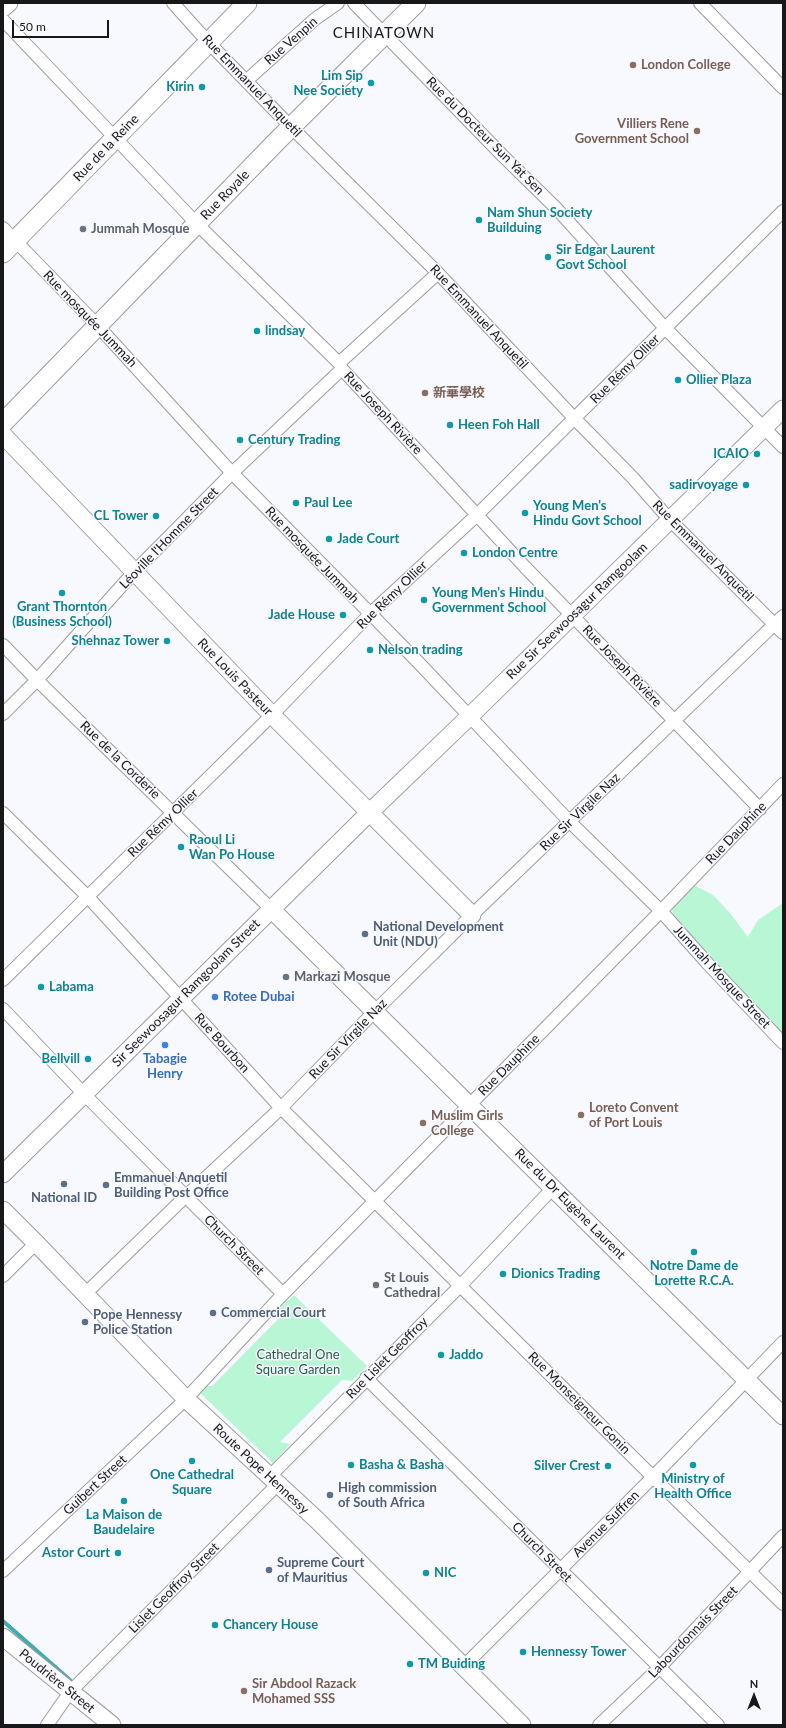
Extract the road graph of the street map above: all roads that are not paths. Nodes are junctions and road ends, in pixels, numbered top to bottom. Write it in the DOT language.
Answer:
graph roads {
  1 [pos="9,3"];
  2 [pos="173,3"];
  3 [pos="247,3"];
  4 [pos="338,3"];
  5 [pos="354,3"];
  6 [pos="416,3"];
  7 [pos="700,3"];
  8 [pos="3,8"];
  9 [pos="3,20"];
  10 [pos="386,34"];
  11 [pos="208,42"];
  12 [pos="246,81"];
  13 [pos="783,88"];
  14 [pos="291,127"];
  15 [pos="114,139"];
  16 [pos="783,211"];
  17 [pos="197,224"];
  18 [pos="7,241"];
  19 [pos="438,273"];
  20 [pos="98,326"];
  21 [pos="665,328"];
  22 [pos="340,366"];
  23 [pos="783,409"];
  24 [pos="575,419"];
  25 [pos="3,423"];
  26 [pos="763,428"];
  27 [pos="3,435"];
  28 [pos="783,448"];
  29 [pos="232,473"];
  30 [pos="477,515"];
  31 [pos="670,520"];
  32 [pos="135,571"];
  33 [pos="370,614"];
  34 [pos="573,615"];
  35 [pos="780,624"];
  36 [pos="3,645"];
  37 [pos="37,680"];
  38 [pos="3,714"];
  39 [pos="272,716"];
  40 [pos="470,716"];
  41 [pos="674,721"];
  42 [pos="783,784"];
  43 [pos="760,809"];
  44 [pos="3,812"];
  45 [pos="369,812"];
  46 [pos="173,813"];
  47 [pos="570,822"];
  48 [pos="88,897"];
  49 [pos="271,909"];
  50 [pos="661,911"];
  51 [pos="472,915"];
  52 [pos="3,980"];
  53 [pos="182,999"];
  54 [pos="3,1009"];
  55 [pos="374,1012"];
  56 [pos="783,1043"];
  57 [pos="84,1094"];
  58 [pos="469,1106"];
  59 [pos="281,1108"];
  60 [pos="3,1174"];
  61 [pos="554,1187"];
  62 [pos="185,1197"];
  63 [pos="375,1202"];
  64 [pos="3,1210"];
  65 [pos="36,1243"];
  66 [pos="3,1276"];
  67 [pos="461,1285"];
  68 [pos="85,1294"];
  69 [pos="283,1294"];
  70 [pos="783,1342"];
  71 [pos="366,1378"];
  72 [pos="746,1379"];
  73 [pos="186,1399"];
  74 [pos="783,1416"];
  75 [pos="653,1477"];
  76 [pos="274,1480"];
  77 [pos="783,1536"];
  78 [pos="560,1570"];
  79 [pos="3,1571"];
  80 [pos="750,1572"];
  81 [pos="783,1604"];
  82 [pos="3,1637"];
  83 [pos="464,1666"];
  84 [pos="659,1668"];
  85 [pos="70,1692"];
  86 [pos="47,1725"];
  87 [pos="112,1725"];
  88 [pos="522,1725"];
  89 [pos="599,1725"];
  90 [pos="718,1725"];
  1 -- 8 [label="main road"];
  2 -- 11 [label="street, Rue Emmanuel Anquetil"];
  3 -- 11 [label="main road, Rue de la Reine"];
  4 -- 12 [label="street, Rue Venpin"];
  5 -- 10 [label="street, Rue du Docteur Sun Yat Sen"];
  6 -- 10 [label="main road, Rue Royale"];
  7 -- 13 [label="street"];
  9 -- 15 [label="street, Rue Joseph Rivière"];
  10 -- 14 [label="main road, Rue Royale"];
  10 -- 21 [label="street, Rue du Docteur Sun Yat Sen"];
  11 -- 12 [label="street, Rue Emmanuel Anquetil"];
  11 -- 15 [label="main road, Rue de la Reine"];
  12 -- 14 [label="street, Rue Emmanuel Anquetil"];
  14 -- 17 [label="main road, Rue Royale"];
  14 -- 19 [label="street, Rue Emmanuel Anquetil"];
  15 -- 17 [label="street, Rue Joseph Rivière"];
  15 -- 18 [label="main road, Rue de la Reine"];
  16 -- 21 [label="street, Rue Rémy Ollier"];
  17 -- 20 [label="main road, Rue Royale"];
  17 -- 22 [label="street, Rue Joseph Rivière"];
  18 -- 20 [label="street, Rue mosquée Jummah"];
  19 -- 22 [label="street, Léoville l'Homme Street"];
  19 -- 24 [label="street, Rue Emmanuel Anquetil"];
  20 -- 25 [label="main road, Rue Royale"];
  20 -- 29 [label="street, Rue mosquée Jummah"];
  21 -- 24 [label="street, Rue Rémy Ollier"];
  21 -- 26 [label="street, Rue du Docteur Sun Yat Sen"];
  22 -- 29 [label="street, Léoville l'Homme Street"];
  22 -- 30 [label="street, Rue Joseph Rivière"];
  23 -- 26 [label="main road, Rue Sir Seewoosagur Ramgoolam"];
  24 -- 30 [label="street, Rue Rémy Ollier"];
  24 -- 31 [label="street, Rue Emmanuel Anquetil"];
  26 -- 28 [label="street, Rue du Docteur Sun Yat Sen"];
  26 -- 31 [label="main road, Rue Sir Seewoosagur Ramgoolam"];
  27 -- 32 [label="main road, Rue Louis Pasteur"];
  29 -- 32 [label="street, Léoville l'Homme Street"];
  29 -- 33 [label="street, Rue mosquée Jummah"];
  30 -- 33 [label="street, Rue Rémy Ollier"];
  30 -- 34 [label="street, Rue Joseph Rivière"];
  31 -- 34 [label="main road, Rue Sir Seewoosagur Ramgoolam"];
  31 -- 35 [label="street, Rue Emmanuel Anquetil"];
  32 -- 37 [label="street, Léoville l'Homme Street"];
  32 -- 39 [label="main road, Rue Louis Pasteur"];
  33 -- 39 [label="street, Rue Rémy Ollier"];
  33 -- 40 [label="street, Rue mosquée Jummah"];
  34 -- 40 [label="main road, Rue Sir Seewoosagur Ramgoolam"];
  34 -- 41 [label="street, Rue Joseph Rivière"];
  35 -- 41 [label="street, Rue Sir Virgile Naz"];
  36 -- 37 [label="street, Rue de la Corderie"];
  37 -- 38 [label="street, Léoville l'Homme Street"];
  37 -- 46 [label="street, Rue de la Corderie"];
  39 -- 45 [label="main road, Rue Louis Pasteur"];
  39 -- 46 [label="street, Rue Rémy Ollier"];
  40 -- 45 [label="main road, Rue Sir Seewoosagur Ramgoolam"];
  40 -- 47 [label="street, Rue mosquée Jummah"];
  41 -- 43 [label="street, Rue Joseph Rivière"];
  41 -- 47 [label="street, Rue Sir Virgile Naz"];
  42 -- 43 [label="street, Rue Dauphine"];
  43 -- 50 [label="street, Rue Dauphine"];
  44 -- 48 [label="street, Rue Bourbon"];
  45 -- 49 [label="main road, Sir Seewoosagur Ramgoolam Street"];
  45 -- 51 [label="main road, Rue Louis Pasteur"];
  46 -- 48 [label="street, Rue Rémy Ollier"];
  46 -- 49 [label="street, Rue de la Corderie"];
  47 -- 50 [label="street, Rue mosquée Jummah"];
  47 -- 51 [label="street, Rue Sir Virgile Naz"];
  48 -- 52 [label="street, Rue Rémy Ollier"];
  48 -- 53 [label="street, Rue Bourbon"];
  49 -- 53 [label="main road, Sir Seewoosagur Ramgoolam Street"];
  49 -- 55 [label="main road, Rue du Dr Eugène Laurent"];
  50 -- 56 [label="street, Jummah Mosque Street"];
  50 -- 58 [label="street, Rue Dauphine"];
  51 -- 55 [label="street, Rue Sir Virgile Naz"];
  53 -- 57 [label="main road, Sir Seewoosagur Ramgoolam Street"];
  53 -- 59 [label="street, Rue Bourbon"];
  54 -- 57 [label="street, Church Street"];
  55 -- 58 [label="main road, Rue du Dr Eugène Laurent"];
  55 -- 59 [label="street, Rue Sir Virgile Naz"];
  57 -- 60 [label="main road, Sir Seewoosagur Ramgoolam Street"];
  57 -- 62 [label="street, Church Street"];
  58 -- 61 [label="main road, Rue du Dr Eugène Laurent"];
  58 -- 63 [label="street, Rue Dauphine"];
  59 -- 62 [label="street, Rue Sir Virgile Naz"];
  59 -- 63 [label="street, Rue Bourbon"];
  61 -- 67 [label="street, Rue Lislet Geoffroy"];
  61 -- 72 [label="main road, Rue du Dr Eugène Laurent"];
  62 -- 68 [label="street, Rue Sir Virgile Naz"];
  62 -- 69 [label="street, Church Street"];
  63 -- 67 [label="street, Rue Monseigneur Gonin"];
  63 -- 69 [label="street, Rue Dauphine"];
  64 -- 65 [label="main road, Route Pope Hennessy"];
  65 -- 66 [label="street"];
  65 -- 68 [label="main road, Route Pope Hennessy"];
  67 -- 71 [label="street, Rue Lislet Geoffroy"];
  67 -- 75 [label="street, Rue Monseigneur Gonin"];
  68 -- 73 [label="main road, Route Pope Hennessy"];
  69 -- 73 [label="street, Rue Dauphine"];
  70 -- 72 [label="street, Avenue Suffren"];
  71 -- 76 [label="street, Rue Lislet Geoffroy"];
  71 -- 78 [label="street, Church Street"];
  72 -- 74 [label="main road, Rue du Dr Eugène Laurent"];
  72 -- 75 [label="street, Avenue Suffren"];
  73 -- 76 [label="main road, Route Pope Hennessy"];
  73 -- 79 [label="street, Guibert Street"];
  75 -- 78 [label="street, Avenue Suffren"];
  75 -- 80 [label="street, Rue Monseigneur Gonin"];
  76 -- 83 [label="main road, Route Pope Hennessy"];
  76 -- 85 [label="street, Lislet Geoffroy Street"];
  77 -- 80 [label="street, Labourdonnais Street"];
  78 -- 83 [label="street, Avenue Suffren"];
  78 -- 84 [label="street, Church Street"];
  80 -- 81 [label="street, Rue Monseigneur Gonin"];
  80 -- 84 [label="street, Labourdonnais Street"];
  82 -- 85 [label="main road, Poudrière Street"];
  83 -- 88 [label="main road, Route Pope Hennessy"];
  84 -- 89 [label="street, Labourdonnais Street"];
  84 -- 90 [label="street, Church Street"];
  85 -- 86 [label="street, Lislet Geoffroy Street"];
  85 -- 87 [label="main road, Poudrière Street"];
}
